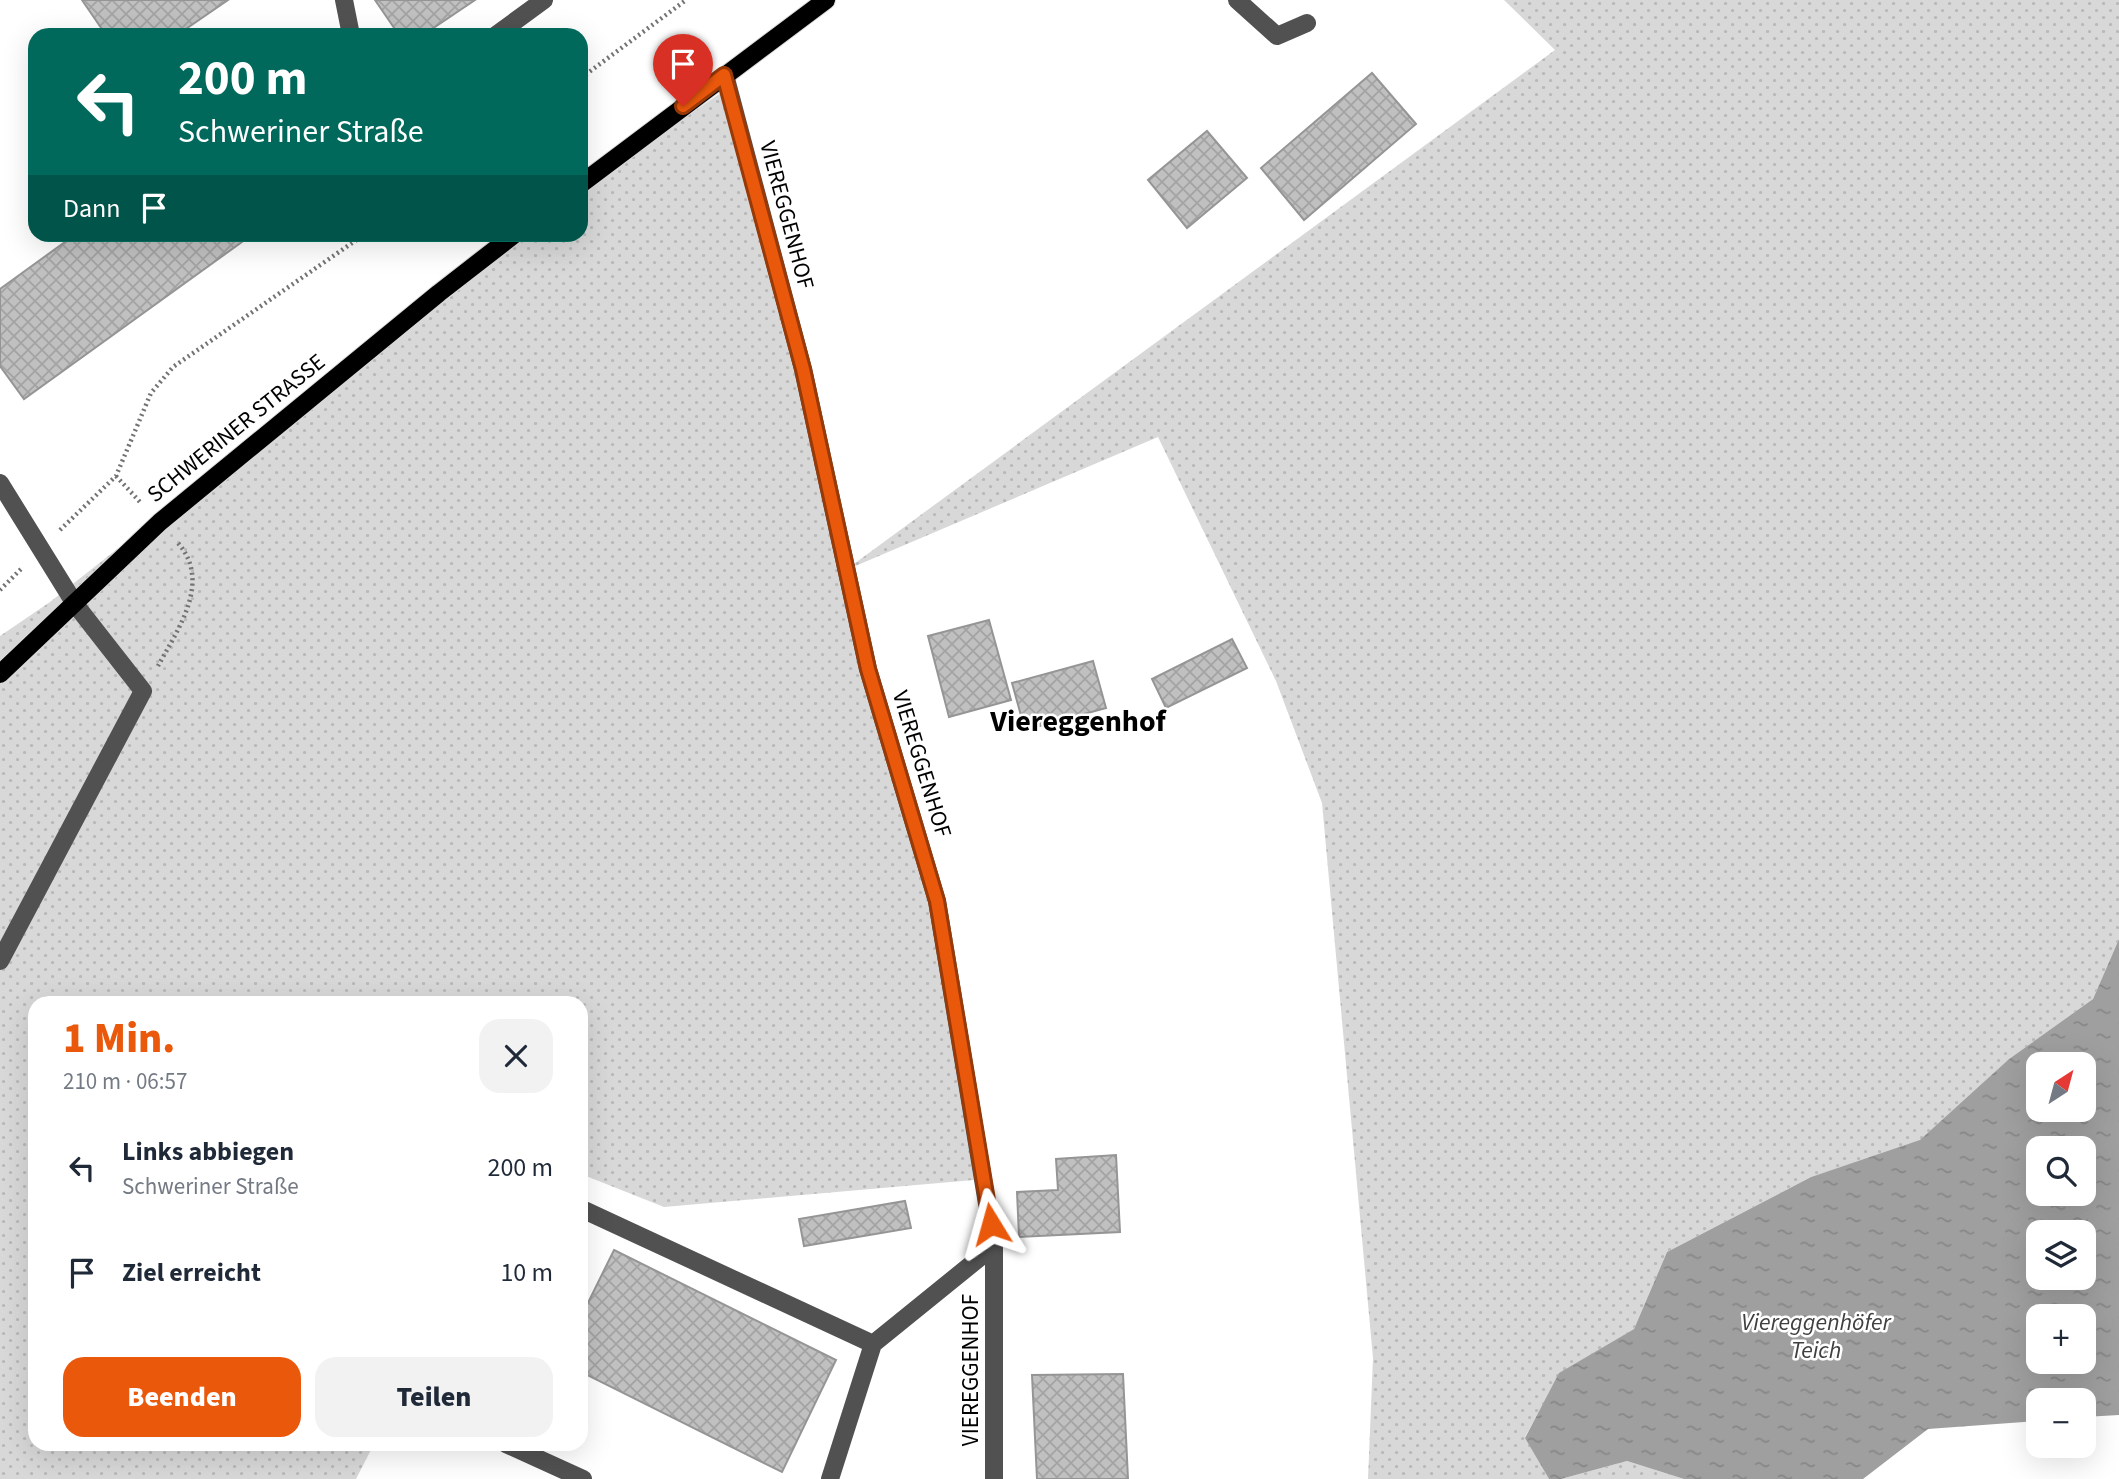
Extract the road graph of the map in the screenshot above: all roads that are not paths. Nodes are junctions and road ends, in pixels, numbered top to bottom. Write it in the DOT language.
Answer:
graph roads {
  1 [pos="344,0"];
  2 [pos="544,0"];
  3 [pos="826,0"];
  4 [pos="1237,0"];
  5 [pos="1307,23"];
  6 [pos="350,28"];
  7 [pos="506,28"];
  8 [pos="724,75"];
  9 [pos="588,179"];
  10 [pos="505,242"];
  11 [pos="0,483"];
  12 [pos="75,604"];
  13 [pos="0,674"];
  14 [pos="0,961"];
  15 [pos="588,1212"];
  16 [pos="995,1246"];
  17 [pos="873,1344"];
  18 [pos="521,1451"];
  19 [pos="583,1479"];
  20 [pos="830,1479"];
  21 [pos="994,1479"];
  1 -- 6 [label="street"];
  2 -- 7 [label="street"];
  3 -- 8 [label="main road"];
  4 -- 5 [label="street"];
  8 -- 9 [label="main road"];
  8 -- 16 [label="street, VIEREGGENHOF"];
  10 -- 12 [label="main road, SCHWERINER STRASSE"];
  11 -- 12 [label="street"];
  12 -- 13 [label="main road, SCHWERINER STRASSE"];
  12 -- 14 [label="street"];
  15 -- 17 [label="street"];
  16 -- 17 [label="street"];
  16 -- 21 [label="street, VIEREGGENHOF"];
  17 -- 20 [label="street"];
  18 -- 19 [label="street"];
}
